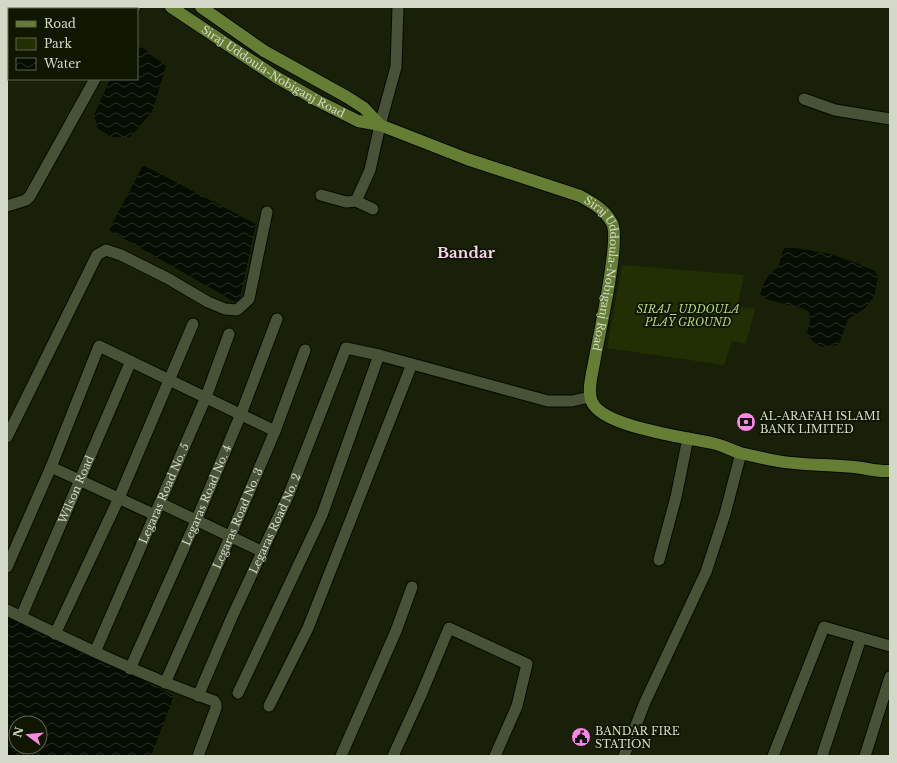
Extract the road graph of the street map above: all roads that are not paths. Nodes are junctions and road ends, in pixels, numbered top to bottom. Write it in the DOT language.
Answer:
graph roads {
  1 [pos="171,7"];
  2 [pos="201,7"];
  3 [pos="398,7"];
  4 [pos="94,80"];
  5 [pos="804,99"];
  6 [pos="890,119"];
  7 [pos="380,125"];
  8 [pos="321,195"];
  9 [pos="356,202"];
  10 [pos="7,206"];
  11 [pos="373,209"];
  12 [pos="267,212"];
  13 [pos="276,319"];
  14 [pos="193,324"];
  15 [pos="228,334"];
  16 [pos="305,350"];
  17 [pos="379,355"];
  18 [pos="131,361"];
  19 [pos="412,364"];
  20 [pos="169,380"];
  21 [pos="206,397"];
  22 [pos="590,397"];
  23 [pos="241,414"];
  24 [pos="275,431"];
  25 [pos="7,437"];
  26 [pos="688,438"];
  27 [pos="741,453"];
  28 [pos="51,467"];
  29 [pos="890,471"];
  30 [pos="80,480"];
  31 [pos="119,498"];
  32 [pos="160,503"];
  33 [pos="155,515"];
  34 [pos="196,521"];
  35 [pos="230,537"];
  36 [pos="263,552"];
  37 [pos="659,560"];
  38 [pos="7,567"];
  39 [pos="412,587"];
  40 [pos="7,610"];
  41 [pos="21,617"];
  42 [pos="56,634"];
  43 [pos="861,638"];
  44 [pos="890,646"];
  45 [pos="95,652"];
  46 [pos="130,669"];
  47 [pos="890,677"];
  48 [pos="165,683"];
  49 [pos="238,693"];
  50 [pos="198,696"];
  51 [pos="269,706"];
  52 [pos="198,756"];
  53 [pos="341,756"];
  54 [pos="394,756"];
  55 [pos="495,756"];
  56 [pos="624,756"];
  57 [pos="773,756"];
  58 [pos="822,756"];
  59 [pos="865,756"];
  1 -- 7 [label="main road, Siraj Uddoula-Nobiganj Road"];
  2 -- 7 [label="main road, Siraj Uddoula-Nobiganj Road"];
  3 -- 7 [label="street"];
  4 -- 10 [label="street"];
  5 -- 6 [label="street"];
  7 -- 9 [label="street"];
  7 -- 22 [label="main road, Siraj Uddoula-Nobiganj Road"];
  8 -- 9 [label="street"];
  9 -- 11 [label="street"];
  12 -- 25 [label="street"];
  13 -- 23 [label="street, Legaras Road No. 4"];
  14 -- 20 [label="street"];
  15 -- 21 [label="street, Legaras Road No. 5"];
  16 -- 24 [label="street, Legaras Road No. 3"];
  17 -- 19 [label="street"];
  17 -- 36 [label="street, Legaras Road No. 2"];
  17 -- 49 [label="street"];
  18 -- 20 [label="street"];
  18 -- 28 [label="street"];
  18 -- 30 [label="street, Wilson Road"];
  19 -- 22 [label="street"];
  19 -- 51 [label="street"];
  20 -- 21 [label="street"];
  20 -- 31 [label="street"];
  21 -- 23 [label="street"];
  21 -- 32 [label="street, Legaras Road No. 5"];
  22 -- 26 [label="main road"];
  23 -- 24 [label="street"];
  23 -- 34 [label="street, Legaras Road No. 4"];
  24 -- 35 [label="street, Legaras Road No. 3"];
  26 -- 27 [label="main road"];
  26 -- 37 [label="street"];
  27 -- 29 [label="main road"];
  27 -- 56 [label="street"];
  28 -- 30 [label="street"];
  28 -- 38 [label="street"];
  30 -- 31 [label="street"];
  30 -- 41 [label="street, Wilson Road"];
  31 -- 33 [label="street"];
  31 -- 42 [label="street"];
  32 -- 33 [label="street, Legaras Road No. 5"];
  32 -- 34 [label="street"];
  33 -- 45 [label="street, Legaras Road No. 5"];
  34 -- 35 [label="street"];
  34 -- 46 [label="street, Legaras Road No. 4"];
  35 -- 36 [label="street"];
  35 -- 48 [label="street, Legaras Road No. 3"];
  36 -- 50 [label="street, Legaras Road No. 2"];
  39 -- 53 [label="street"];
  40 -- 41 [label="street"];
  41 -- 42 [label="street"];
  42 -- 45 [label="street"];
  43 -- 44 [label="street"];
  43 -- 57 [label="street"];
  43 -- 58 [label="street"];
  45 -- 46 [label="street"];
  46 -- 48 [label="street"];
  47 -- 59 [label="street"];
  48 -- 50 [label="street"];
  50 -- 52 [label="street"];
  54 -- 55 [label="street"];
}
